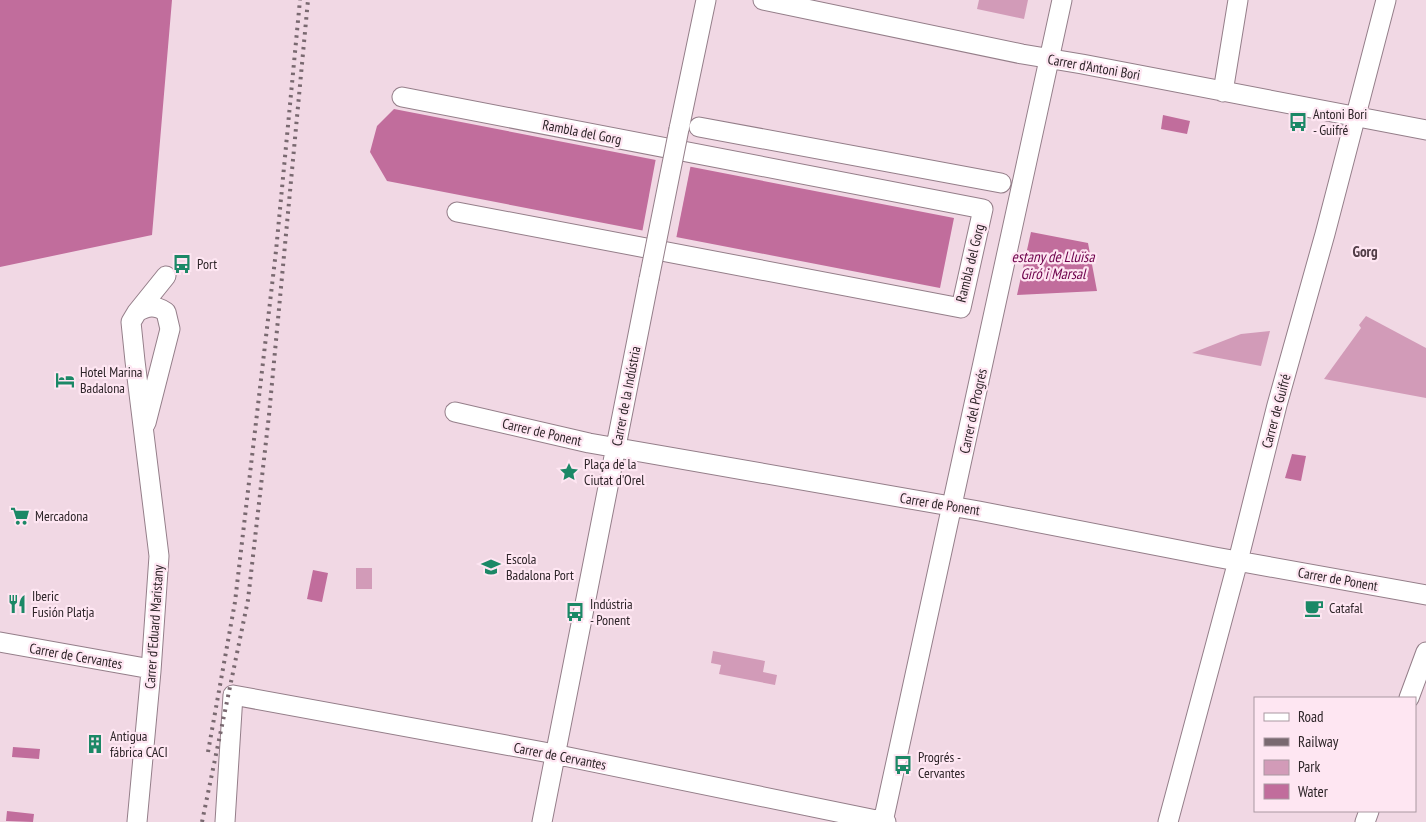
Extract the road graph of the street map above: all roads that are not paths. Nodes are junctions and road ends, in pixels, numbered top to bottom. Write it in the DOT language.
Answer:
graph roads {
  1 [pos="706,0"];
  2 [pos="763,0"];
  3 [pos="1062,0"];
  4 [pos="1238,0"];
  5 [pos="1386,0"];
  6 [pos="1050,59"];
  7 [pos="1223,92"];
  8 [pos="402,97"];
  9 [pos="1355,117"];
  10 [pos="699,127"];
  11 [pos="1426,130"];
  12 [pos="1001,183"];
  13 [pos="457,212"];
  14 [pos="136,312"];
  15 [pos="166,312"];
  16 [pos="133,334"];
  17 [pos="168,339"];
  18 [pos="455,412"];
  19 [pos="144,432"];
  20 [pos="616,448"];
  21 [pos="953,507"];
  22 [pos="1238,561"];
  23 [pos="1426,595"];
  24 [pos="0,642"];
  25 [pos="1426,652"];
  26 [pos="151,670"];
  27 [pos="1409,697"];
  28 [pos="556,755"];
  29 [pos="137,822"];
  30 [pos="225,822"];
  31 [pos="542,822"];
  32 [pos="884,822"];
  33 [pos="1168,822"];
  1 -- 20 [label="street, Carrer de la Indústria, bridge"];
  2 -- 6 [label="street, Carrer d'Antoni Bori"];
  3 -- 6 [label="street, Carrer del Progrés"];
  4 -- 7 [label="street"];
  5 -- 9 [label="street, Carrer de Guifré"];
  6 -- 7 [label="street, Carrer d'Antoni Bori"];
  6 -- 21 [label="street, Carrer del Progrés"];
  7 -- 9 [label="street, Carrer d'Antoni Bori"];
  8 -- 13 [label="street, Rambla del Gorg"];
  9 -- 11 [label="street, Carrer d'Antoni Bori"];
  9 -- 22 [label="street, Carrer de Guifré"];
  10 -- 12 [label="street"];
  14 -- 15 [label="street"];
  14 -- 15 [label="street"];
  14 -- 16 [label="street"];
  15 -- 17 [label="street"];
  16 -- 17 [label="street"];
  16 -- 19 [label="street, Carrer d'Eduard Maristany"];
  17 -- 19 [label="street, Carrer d'Eduard Maristany"];
  18 -- 20 [label="street, Carrer de Ponent"];
  19 -- 26 [label="street, Carrer d'Eduard Maristany"];
  20 -- 21 [label="street, Carrer de Ponent"];
  20 -- 28 [label="street, Carrer de la Indústria"];
  21 -- 22 [label="street, Carrer de Ponent"];
  21 -- 32 [label="street, Carrer del Progrés"];
  22 -- 23 [label="street, Carrer de Ponent"];
  22 -- 33 [label="street, Carrer de Guifré"];
  24 -- 26 [label="street, Carrer de Cervantes"];
  25 -- 27 [label="street"];
  26 -- 29 [label="street, Carrer d'Eduard Maristany"];
  28 -- 30 [label="street, Carrer de Cervantes"];
  28 -- 31 [label="street, Carrer de la Indústria"];
  28 -- 32 [label="street, Carrer de Cervantes"];
}
